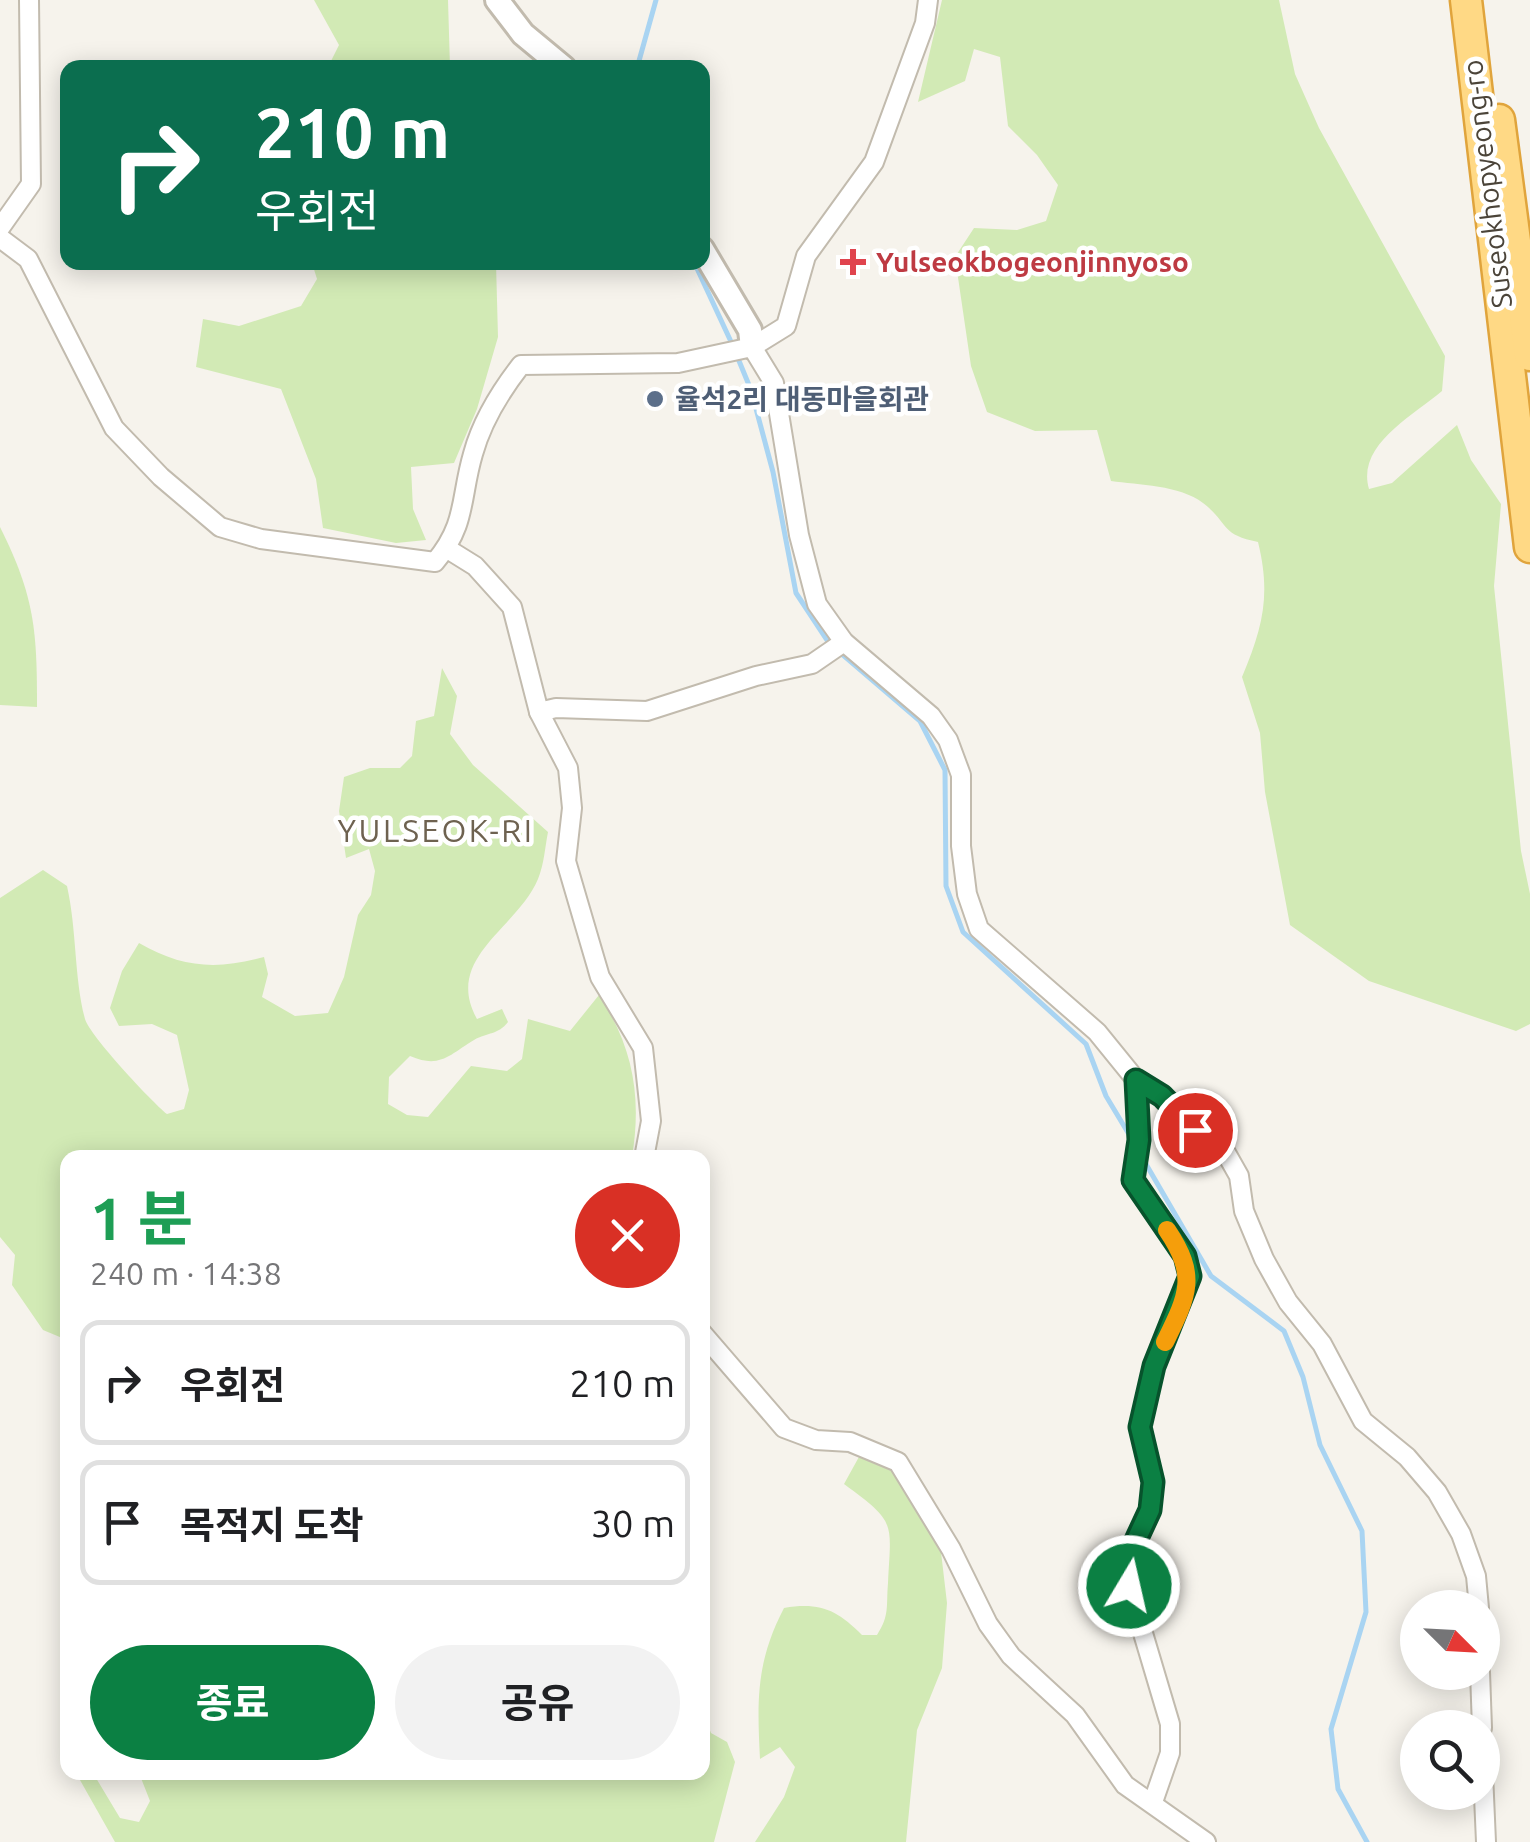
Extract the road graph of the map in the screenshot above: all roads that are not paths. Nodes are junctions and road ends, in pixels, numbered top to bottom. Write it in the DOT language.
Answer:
graph roads {
  1 [pos="30,0"];
  2 [pos="497,0"];
  3 [pos="928,0"];
  4 [pos="1466,0"];
  5 [pos="1486,0"];
  6 [pos="554,60"];
  7 [pos="0,228"];
  8 [pos="0,238"];
  9 [pos="710,262"];
  10 [pos="746,347"];
  11 [pos="1530,355"];
  12 [pos="1530,546"];
  13 [pos="446,548"];
  14 [pos="837,648"];
  15 [pos="538,712"];
  16 [pos="1136,1080"];
  17 [pos="646,1150"];
  18 [pos="710,1342"];
  19 [pos="1477,1590"];
  20 [pos="1153,1802"];
  21 [pos="1485,1810"];
  22 [pos="1206,1842"];
  23 [pos="1486,1842"];
  1 -- 7 [label="street"];
  2 -- 6 [label="street"];
  3 -- 10 [label="street"];
  4 -- 12 [label="highway, Suseokhopyeong-ro"];
  5 -- 11 [label="highway, Suseokhopyeong-ro"];
  8 -- 13 [label="street"];
  9 -- 10 [label="street"];
  10 -- 13 [label="street"];
  10 -- 14 [label="street"];
  13 -- 15 [label="street"];
  14 -- 15 [label="street"];
  14 -- 16 [label="street"];
  15 -- 17 [label="street"];
  16 -- 19 [label="street"];
  16 -- 20 [label="street"];
  18 -- 20 [label="street"];
  20 -- 22 [label="street"];
  21 -- 23 [label="street"];
}
